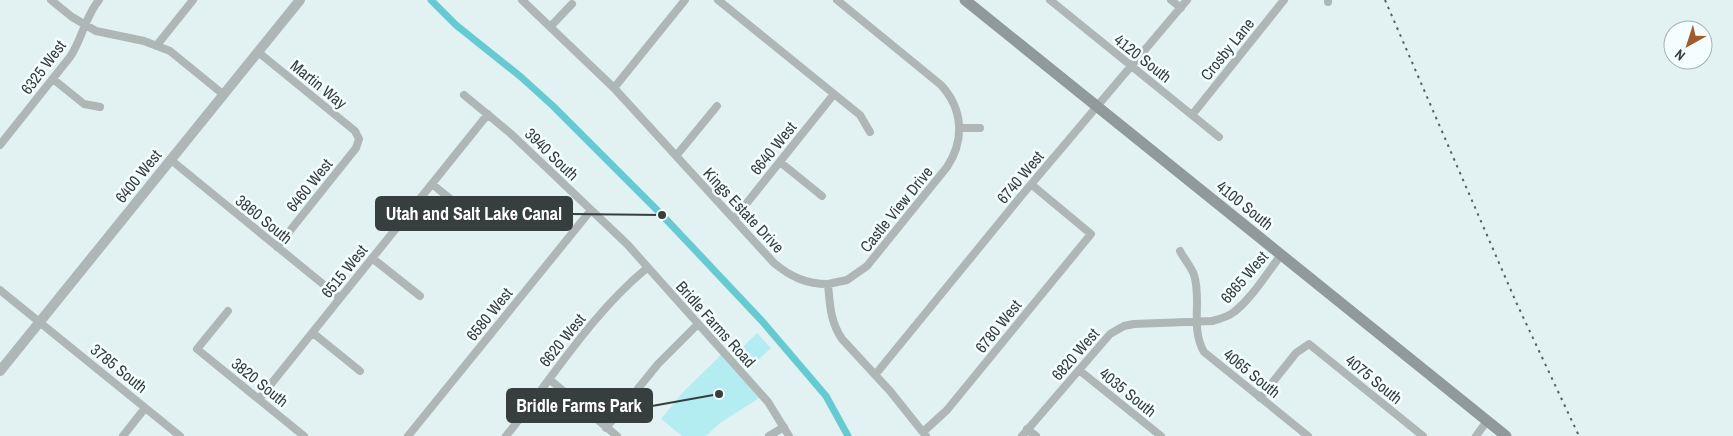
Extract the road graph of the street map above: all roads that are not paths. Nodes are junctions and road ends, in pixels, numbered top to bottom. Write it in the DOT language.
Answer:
graph roads {
  1 [pos="51,0"];
  2 [pos="99,0"];
  3 [pos="193,0"];
  4 [pos="300,0"];
  5 [pos="522,0"];
  6 [pos="685,0"];
  7 [pos="718,0"];
  8 [pos="837,0"];
  9 [pos="965,0"];
  10 [pos="1050,0"];
  11 [pos="1171,0"];
  12 [pos="1187,0"];
  13 [pos="1284,0"];
  14 [pos="572,4"];
  15 [pos="1181,8"];
  16 [pos="85,25"];
  17 [pos="550,27"];
  18 [pos="157,45"];
  19 [pos="258,52"];
  20 [pos="1130,66"];
  21 [pos="53,79"];
  22 [pos="614,88"];
  23 [pos="834,94"];
  24 [pos="224,95"];
  25 [pos="464,95"];
  26 [pos="717,106"];
  27 [pos="100,107"];
  28 [pos="1097,107"];
  29 [pos="488,114"];
  30 [pos="1192,115"];
  31 [pos="960,128"];
  32 [pos="980,128"];
  33 [pos="870,132"];
  34 [pos="1219,137"];
  35 [pos="359,139"];
  36 [pos="0,145"];
  37 [pos="676,156"];
  38 [pos="171,160"];
  39 [pos="780,162"];
  40 [pos="432,184"];
  41 [pos="1032,185"];
  42 [pos="822,196"];
  43 [pos="591,210"];
  44 [pos="734,219"];
  45 [pos="479,222"];
  46 [pos="618,235"];
  47 [pos="277,247"];
  48 [pos="1180,251"];
  49 [pos="1281,255"];
  50 [pos="372,258"];
  51 [pos="647,268"];
  52 [pos="828,284"];
  53 [pos="0,290"];
  54 [pos="420,296"];
  55 [pos="340,298"];
  56 [pos="228,311"];
  57 [pos="1197,321"];
  58 [pos="40,322"];
  59 [pos="698,324"];
  60 [pos="312,333"];
  61 [pos="1079,370"];
  62 [pos="0,371"];
  63 [pos="360,371"];
  64 [pos="875,375"];
  65 [pos="549,379"];
  66 [pos="1260,398"];
  67 [pos="259,399"];
  68 [pos="145,408"];
  69 [pos="1487,421"];
  70 [pos="784,427"];
  71 [pos="606,428"];
  72 [pos="1027,429"];
  73 [pos="925,434"];
  74 [pos="122,436"];
  75 [pos="180,436"];
  76 [pos="304,436"];
  77 [pos="408,436"];
  78 [pos="506,436"];
  79 [pos="617,436"];
  80 [pos="769,436"];
  81 [pos="789,436"];
  82 [pos="1022,436"];
  83 [pos="1036,436"];
  84 [pos="1161,436"];
  85 [pos="1308,436"];
  86 [pos="1423,436"];
  87 [pos="1476,436"];
  88 [pos="1506,436"];
  1 -- 16 [label="street"];
  2 -- 16 [label="street, 6325 West"];
  3 -- 18 [label="street"];
  4 -- 19 [label="street, 6400 West"];
  5 -- 17 [label="street, Kings Estate Drive"];
  6 -- 22 [label="street"];
  7 -- 23 [label="street"];
  8 -- 31 [label="street, Castle View Drive"];
  9 -- 28 [label="main road, 4100 South"];
  10 -- 20 [label="street, 4120 South"];
  11 -- 15 [label="street"];
  12 -- 15 [label="street, 6740 West"];
  13 -- 30 [label="street, Crosby Lane"];
  14 -- 17 [label="street"];
  15 -- 20 [label="street, 6740 West"];
  16 -- 18 [label="street"];
  16 -- 21 [label="street, 6325 West"];
  17 -- 22 [label="street, Kings Estate Drive"];
  18 -- 24 [label="street"];
  19 -- 24 [label="street, 6400 West"];
  19 -- 35 [label="street, Martin Way"];
  20 -- 28 [label="street, 6740 West"];
  20 -- 30 [label="street, 4120 South"];
  21 -- 27 [label="street"];
  21 -- 36 [label="street, 6325 West"];
  22 -- 37 [label="street, Kings Estate Drive"];
  23 -- 33 [label="street"];
  23 -- 39 [label="street, 6640 West"];
  24 -- 38 [label="street, 6400 West"];
  25 -- 29 [label="street, 3940 South"];
  26 -- 37 [label="street"];
  28 -- 41 [label="street, 6740 West"];
  28 -- 49 [label="main road, 4100 South"];
  29 -- 40 [label="street, 6515 West"];
  29 -- 43 [label="street, 3940 South"];
  30 -- 34 [label="street, 4120 South"];
  31 -- 32 [label="street"];
  31 -- 52 [label="street, Castle View Drive"];
  35 -- 47 [label="street, 6460 West"];
  37 -- 44 [label="street, Kings Estate Drive"];
  38 -- 47 [label="street, 3860 South"];
  38 -- 58 [label="street, 6400 West"];
  39 -- 42 [label="street"];
  39 -- 44 [label="street, 6640 West"];
  40 -- 45 [label="street"];
  40 -- 50 [label="street, 6515 West"];
  41 -- 64 [label="street, 6740 West"];
  41 -- 73 [label="street, 6780 West"];
  43 -- 46 [label="street, 3940 South"];
  43 -- 77 [label="street, 6580 West"];
  44 -- 52 [label="street, Kings Estate Drive"];
  46 -- 51 [label="street, Bridle Farms Road"];
  47 -- 55 [label="street, 3860 South"];
  48 -- 57 [label="street, 4065 South"];
  49 -- 57 [label="street, 6865 West"];
  49 -- 69 [label="main road, 4100 South"];
  50 -- 54 [label="street"];
  50 -- 55 [label="street, 6515 West"];
  51 -- 59 [label="street, Bridle Farms Road"];
  51 -- 65 [label="street, 6620 West"];
  52 -- 64 [label="street"];
  53 -- 58 [label="street, 3785 South"];
  55 -- 60 [label="street, 6515 West"];
  56 -- 67 [label="street, 3820 South"];
  57 -- 61 [label="street, 6820 West"];
  57 -- 66 [label="street, 4065 South"];
  58 -- 62 [label="street, 6400 West"];
  58 -- 68 [label="street, 3785 South"];
  59 -- 70 [label="street, Bridle Farms Road"];
  59 -- 71 [label="street"];
  60 -- 63 [label="street"];
  60 -- 67 [label="street, 6515 West"];
  61 -- 72 [label="street, 6820 West"];
  61 -- 84 [label="street, 4035 South"];
  64 -- 73 [label="street"];
  65 -- 71 [label="street"];
  65 -- 78 [label="street, 6620 West"];
  66 -- 85 [label="street, 4065 South"];
  66 -- 86 [label="street, 4075 South"];
  67 -- 76 [label="street, 3820 South"];
  68 -- 74 [label="street"];
  68 -- 75 [label="street, 3785 South"];
  69 -- 87 [label="street"];
  69 -- 88 [label="main road, 4100 South"];
  70 -- 80 [label="street"];
  70 -- 81 [label="street, Bridle Farms Road"];
  71 -- 79 [label="street"];
  72 -- 82 [label="street, 6820 West"];
  72 -- 83 [label="street"];
}
